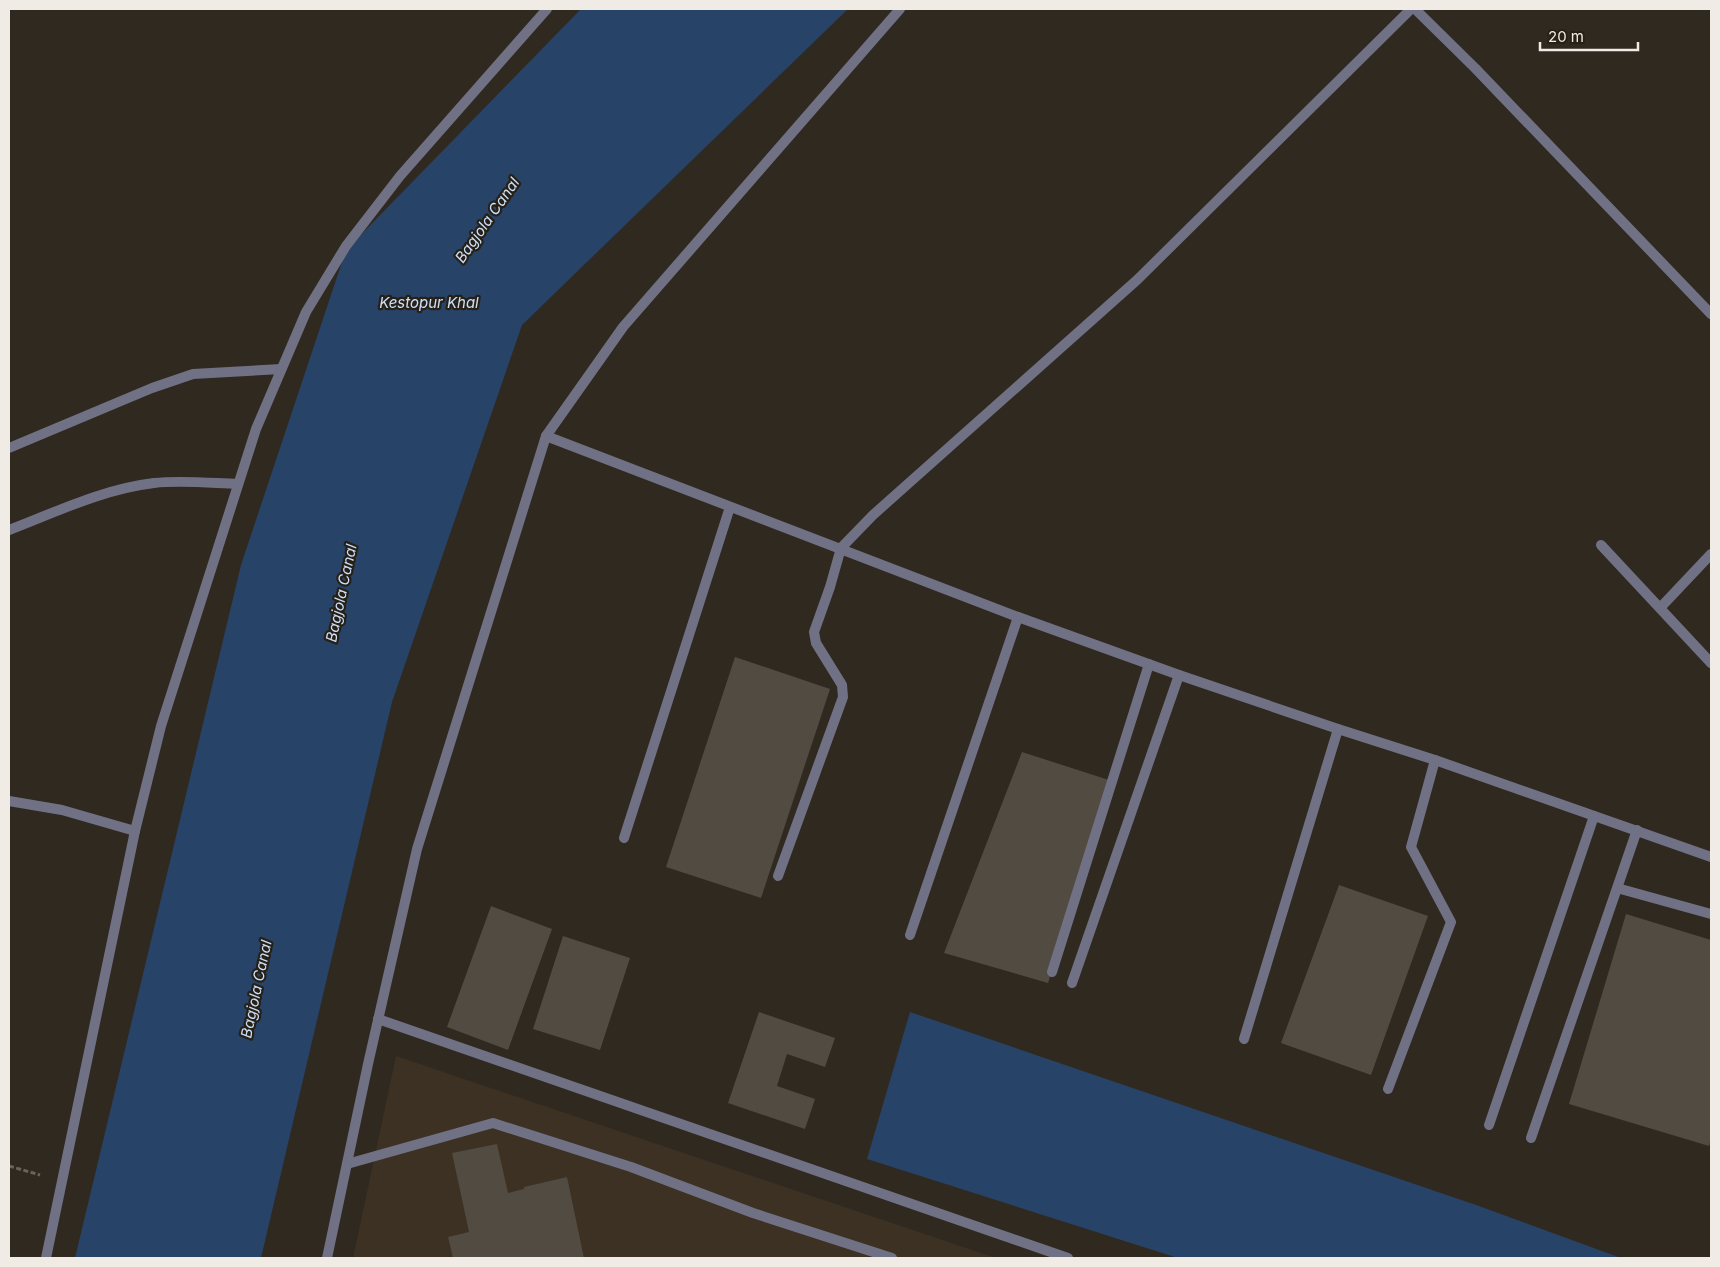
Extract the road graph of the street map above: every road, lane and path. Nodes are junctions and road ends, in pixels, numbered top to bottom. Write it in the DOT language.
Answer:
graph roads {
  1 [pos="548,9"];
  2 [pos="900,9"];
  3 [pos="1413,9"];
  4 [pos="1711,314"];
  5 [pos="281,369"];
  6 [pos="546,436"];
  7 [pos="9,448"];
  8 [pos="238,484"];
  9 [pos="730,507"];
  10 [pos="9,530"];
  11 [pos="1601,545"];
  12 [pos="841,548"];
  13 [pos="1711,554"];
  14 [pos="1660,608"];
  15 [pos="1018,617"];
  16 [pos="1711,663"];
  17 [pos="1149,664"];
  18 [pos="1179,675"];
  19 [pos="1338,730"];
  20 [pos="1435,760"];
  21 [pos="9,801"];
  22 [pos="1594,816"];
  23 [pos="1637,830"];
  24 [pos="135,831"];
  25 [pos="624,838"];
  26 [pos="1711,857"];
  27 [pos="778,876"];
  28 [pos="1617,888"];
  29 [pos="1711,914"];
  30 [pos="910,934"];
  31 [pos="1052,972"];
  32 [pos="1072,982"];
  33 [pos="378,1019"];
  34 [pos="1244,1039"];
  35 [pos="1388,1089"];
  36 [pos="1489,1125"];
  37 [pos="1530,1138"];
  38 [pos="347,1164"];
  39 [pos="9,1166"];
  40 [pos="63,1181"];
  41 [pos="46,1258"];
  42 [pos="327,1258"];
  43 [pos="892,1258"];
  44 [pos="1068,1258"];
  1 -- 5 [label="street"];
  2 -- 6 [label="street"];
  3 -- 4 [label="street"];
  3 -- 12 [label="street"];
  5 -- 7 [label="street"];
  5 -- 8 [label="street"];
  6 -- 9 [label="street"];
  6 -- 33 [label="street"];
  8 -- 10 [label="street"];
  8 -- 24 [label="street"];
  9 -- 12 [label="street"];
  9 -- 25 [label="street"];
  11 -- 14 [label="street"];
  12 -- 15 [label="street"];
  12 -- 27 [label="street"];
  13 -- 14 [label="street"];
  14 -- 16 [label="street"];
  15 -- 17 [label="street"];
  15 -- 30 [label="street"];
  17 -- 18 [label="street"];
  17 -- 31 [label="street"];
  18 -- 19 [label="street"];
  18 -- 32 [label="street"];
  19 -- 20 [label="street"];
  19 -- 34 [label="street"];
  20 -- 22 [label="street"];
  20 -- 35 [label="street"];
  21 -- 24 [label="street"];
  22 -- 23 [label="street"];
  22 -- 36 [label="street"];
  23 -- 26 [label="street"];
  23 -- 28 [label="street"];
  24 -- 40 [label="street"];
  28 -- 29 [label="street"];
  28 -- 37 [label="street"];
  33 -- 38 [label="street"];
  33 -- 44 [label="street"];
  38 -- 42 [label="street"];
  38 -- 43 [label="street"];
  39 -- 40 [label="path"];
  40 -- 41 [label="street"];
}
